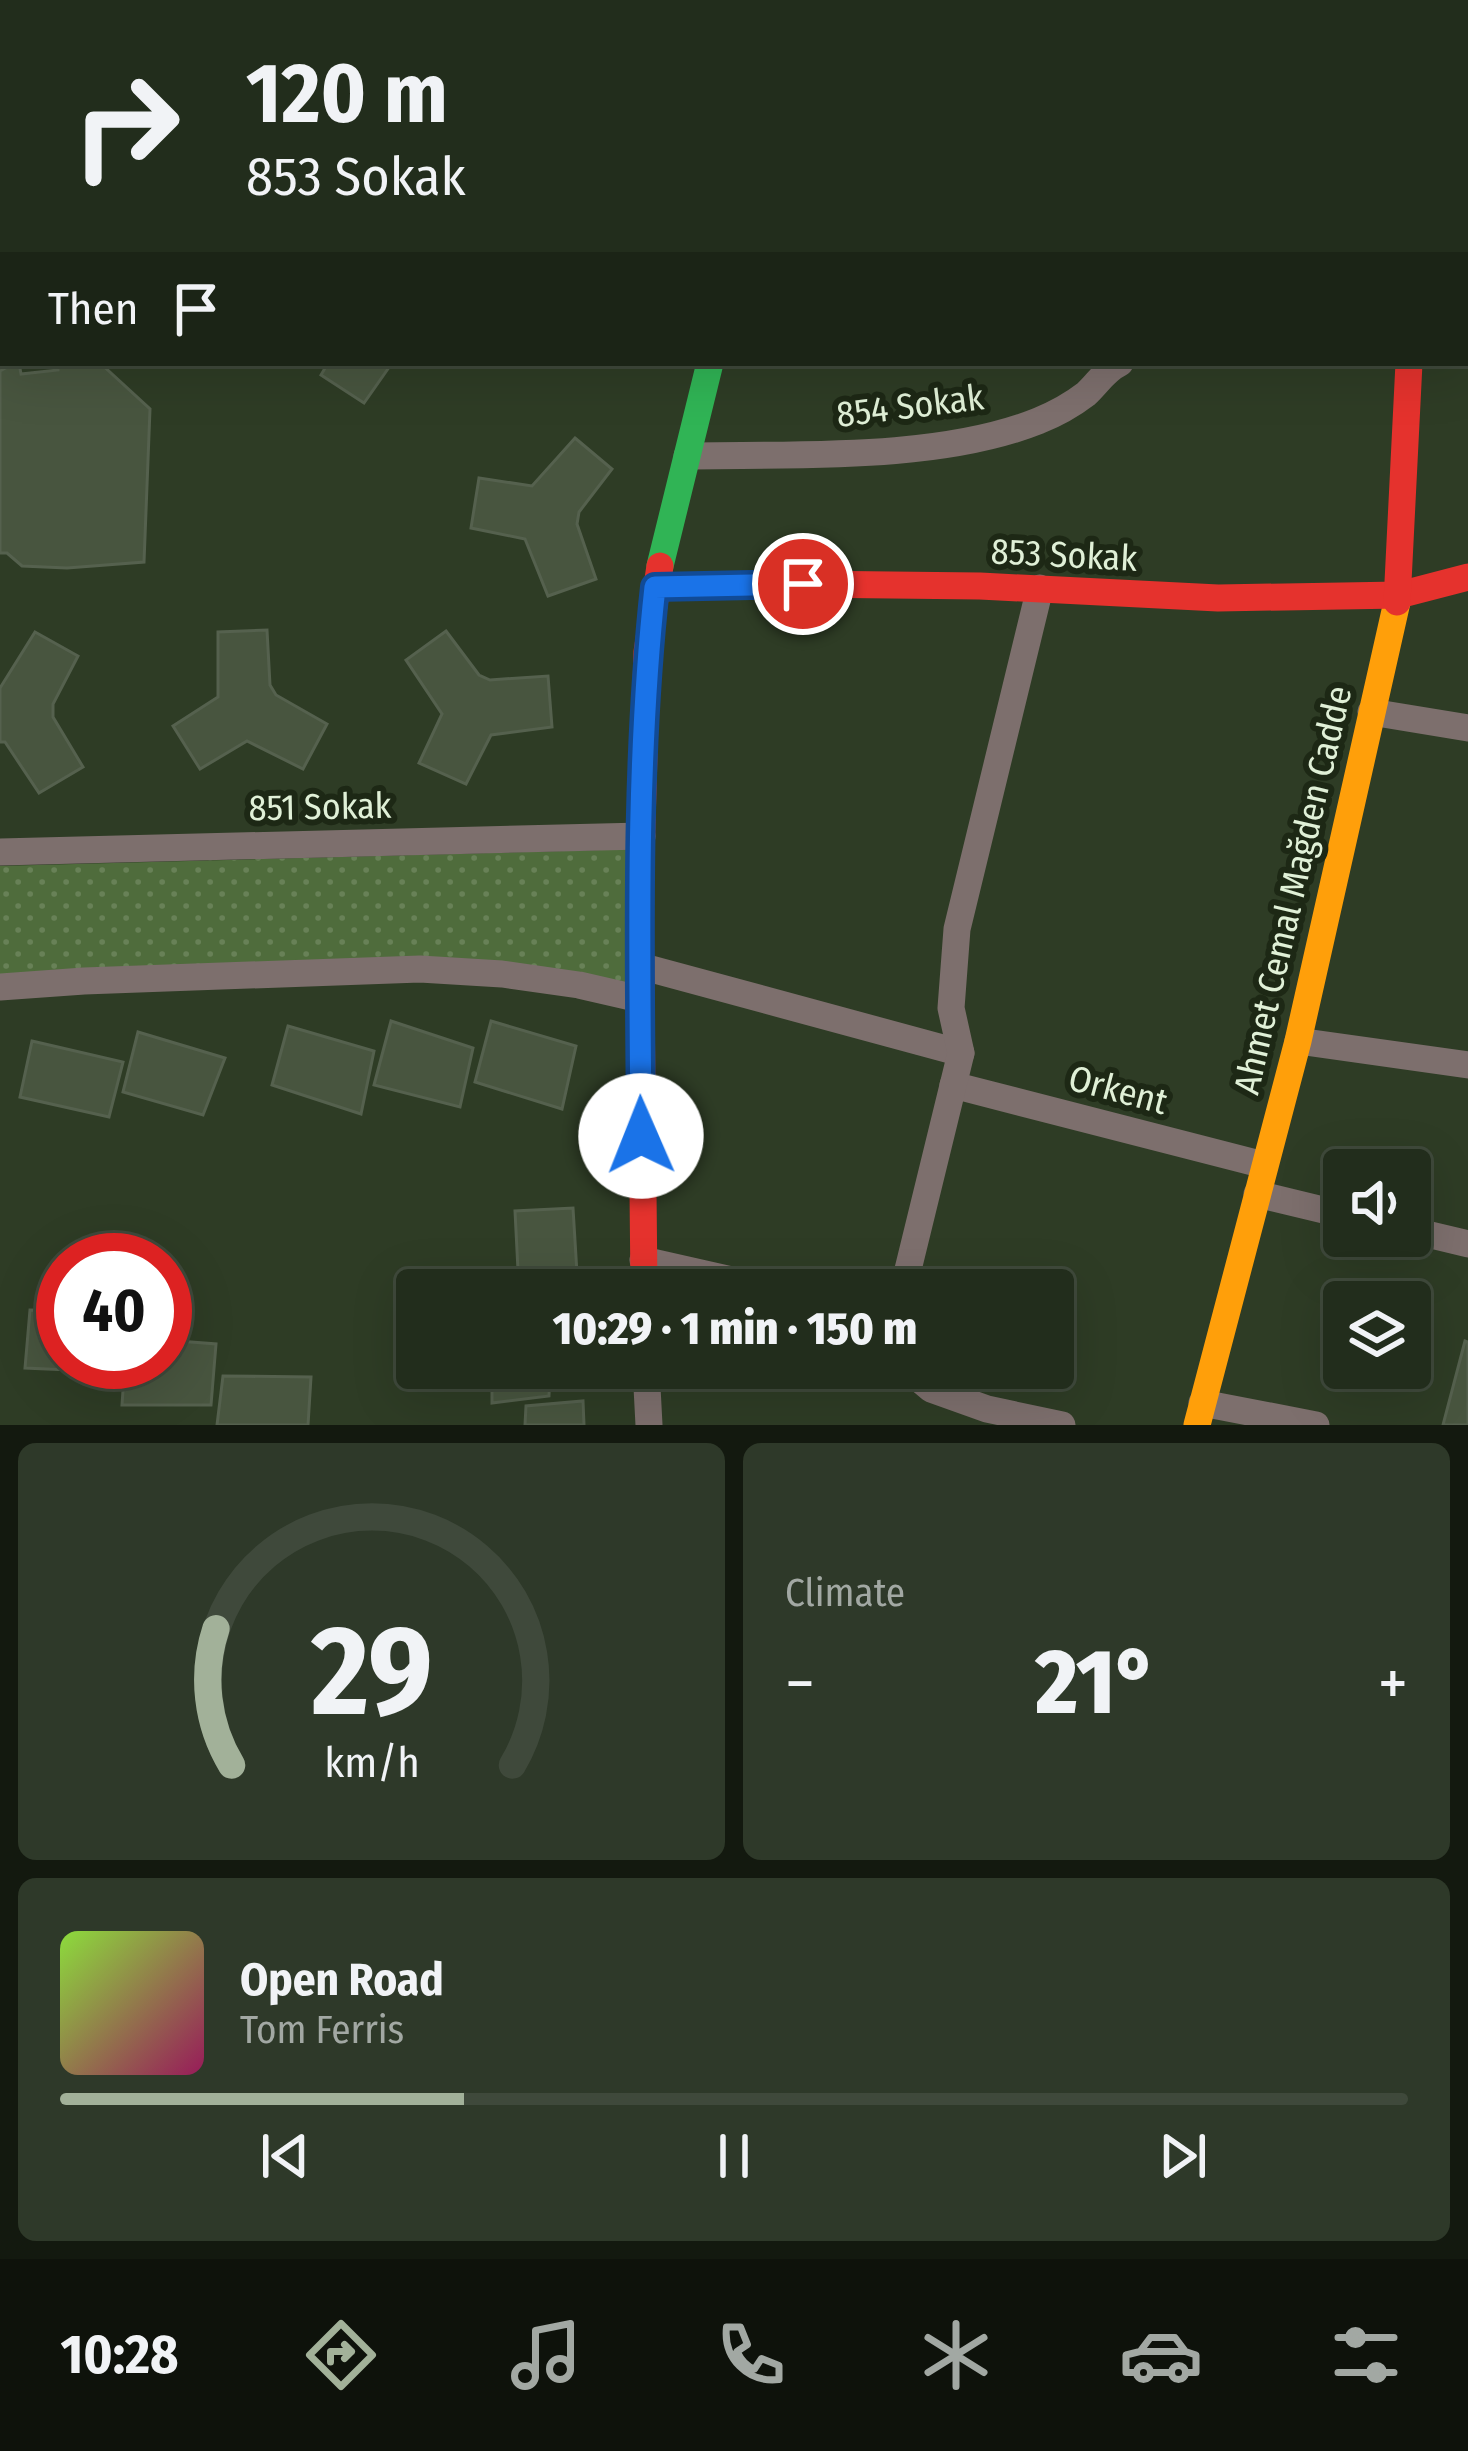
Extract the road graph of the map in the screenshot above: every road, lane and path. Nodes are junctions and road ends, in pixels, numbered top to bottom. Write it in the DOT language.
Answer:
graph roads {
  1 [pos="709,366"];
  2 [pos="1409,366"];
  3 [pos="1108,368"];
  4 [pos="687,456"];
  5 [pos="1468,578"];
  6 [pos="655,587"];
  7 [pos="1040,588"];
  8 [pos="1399,595"];
  9 [pos="1371,712"];
  10 [pos="1468,728"];
  11 [pos="641,836"];
  12 [pos="0,852"];
  13 [pos="640,966"];
  14 [pos="0,987"];
  15 [pos="640,999"];
  16 [pos="1298,1041"];
  17 [pos="961,1053"];
  18 [pos="1468,1065"];
  19 [pos="953,1085"];
  20 [pos="1264,1165"];
  21 [pos="1257,1194"];
  22 [pos="1323,1209"];
  23 [pos="1431,1235"];
  24 [pos="1468,1244"];
  25 [pos="643,1260"];
  26 [pos="643,1269"];
  27 [pos="683,1269"];
  28 [pos="908,1269"];
  29 [pos="647,1389"];
  30 [pos="931,1389"];
  31 [pos="1200,1414"];
  32 [pos="975,1415"];
  33 [pos="649,1425"];
  34 [pos="1062,1425"];
  35 [pos="1316,1425"];
  1 -- 4 [label="street"];
  2 -- 8 [label="street, Ahmet Cemal Mağden Cadde"];
  3 -- 4 [label="street, 854 Sokak"];
  4 -- 6 [label="street"];
  5 -- 8 [label="street, 853 Sokak"];
  6 -- 7 [label="street, 853 Sokak"];
  6 -- 11 [label="street"];
  7 -- 8 [label="street, 853 Sokak"];
  7 -- 17 [label="street"];
  8 -- 9 [label="street, Ahmet Cemal Mağden Cadde"];
  9 -- 10 [label="street"];
  9 -- 16 [label="street, Ahmet Cemal Mağden Cadde"];
  11 -- 12 [label="street, 851 Sokak"];
  11 -- 13 [label="street"];
  13 -- 15 [label="street"];
  13 -- 17 [label="street"];
  14 -- 15 [label="street"];
  15 -- 25 [label="street"];
  16 -- 18 [label="street"];
  16 -- 20 [label="street, Ahmet Cemal Mağden Cadde"];
  17 -- 19 [label="street"];
  19 -- 20 [label="street, Orkent"];
  19 -- 28 [label="street"];
  20 -- 21 [label="street, Ahmet Cemal Mağden Cadde"];
  21 -- 22 [label="street"];
  21 -- 31 [label="street, Ahmet Cemal Mağden Cadde"];
  23 -- 24 [label="street"];
  25 -- 26 [label="street"];
  25 -- 27 [label="street"];
  29 -- 33 [label="street"];
  30 -- 32 [label="street"];
  31 -- 35 [label="street"];
  32 -- 34 [label="street"];
}
